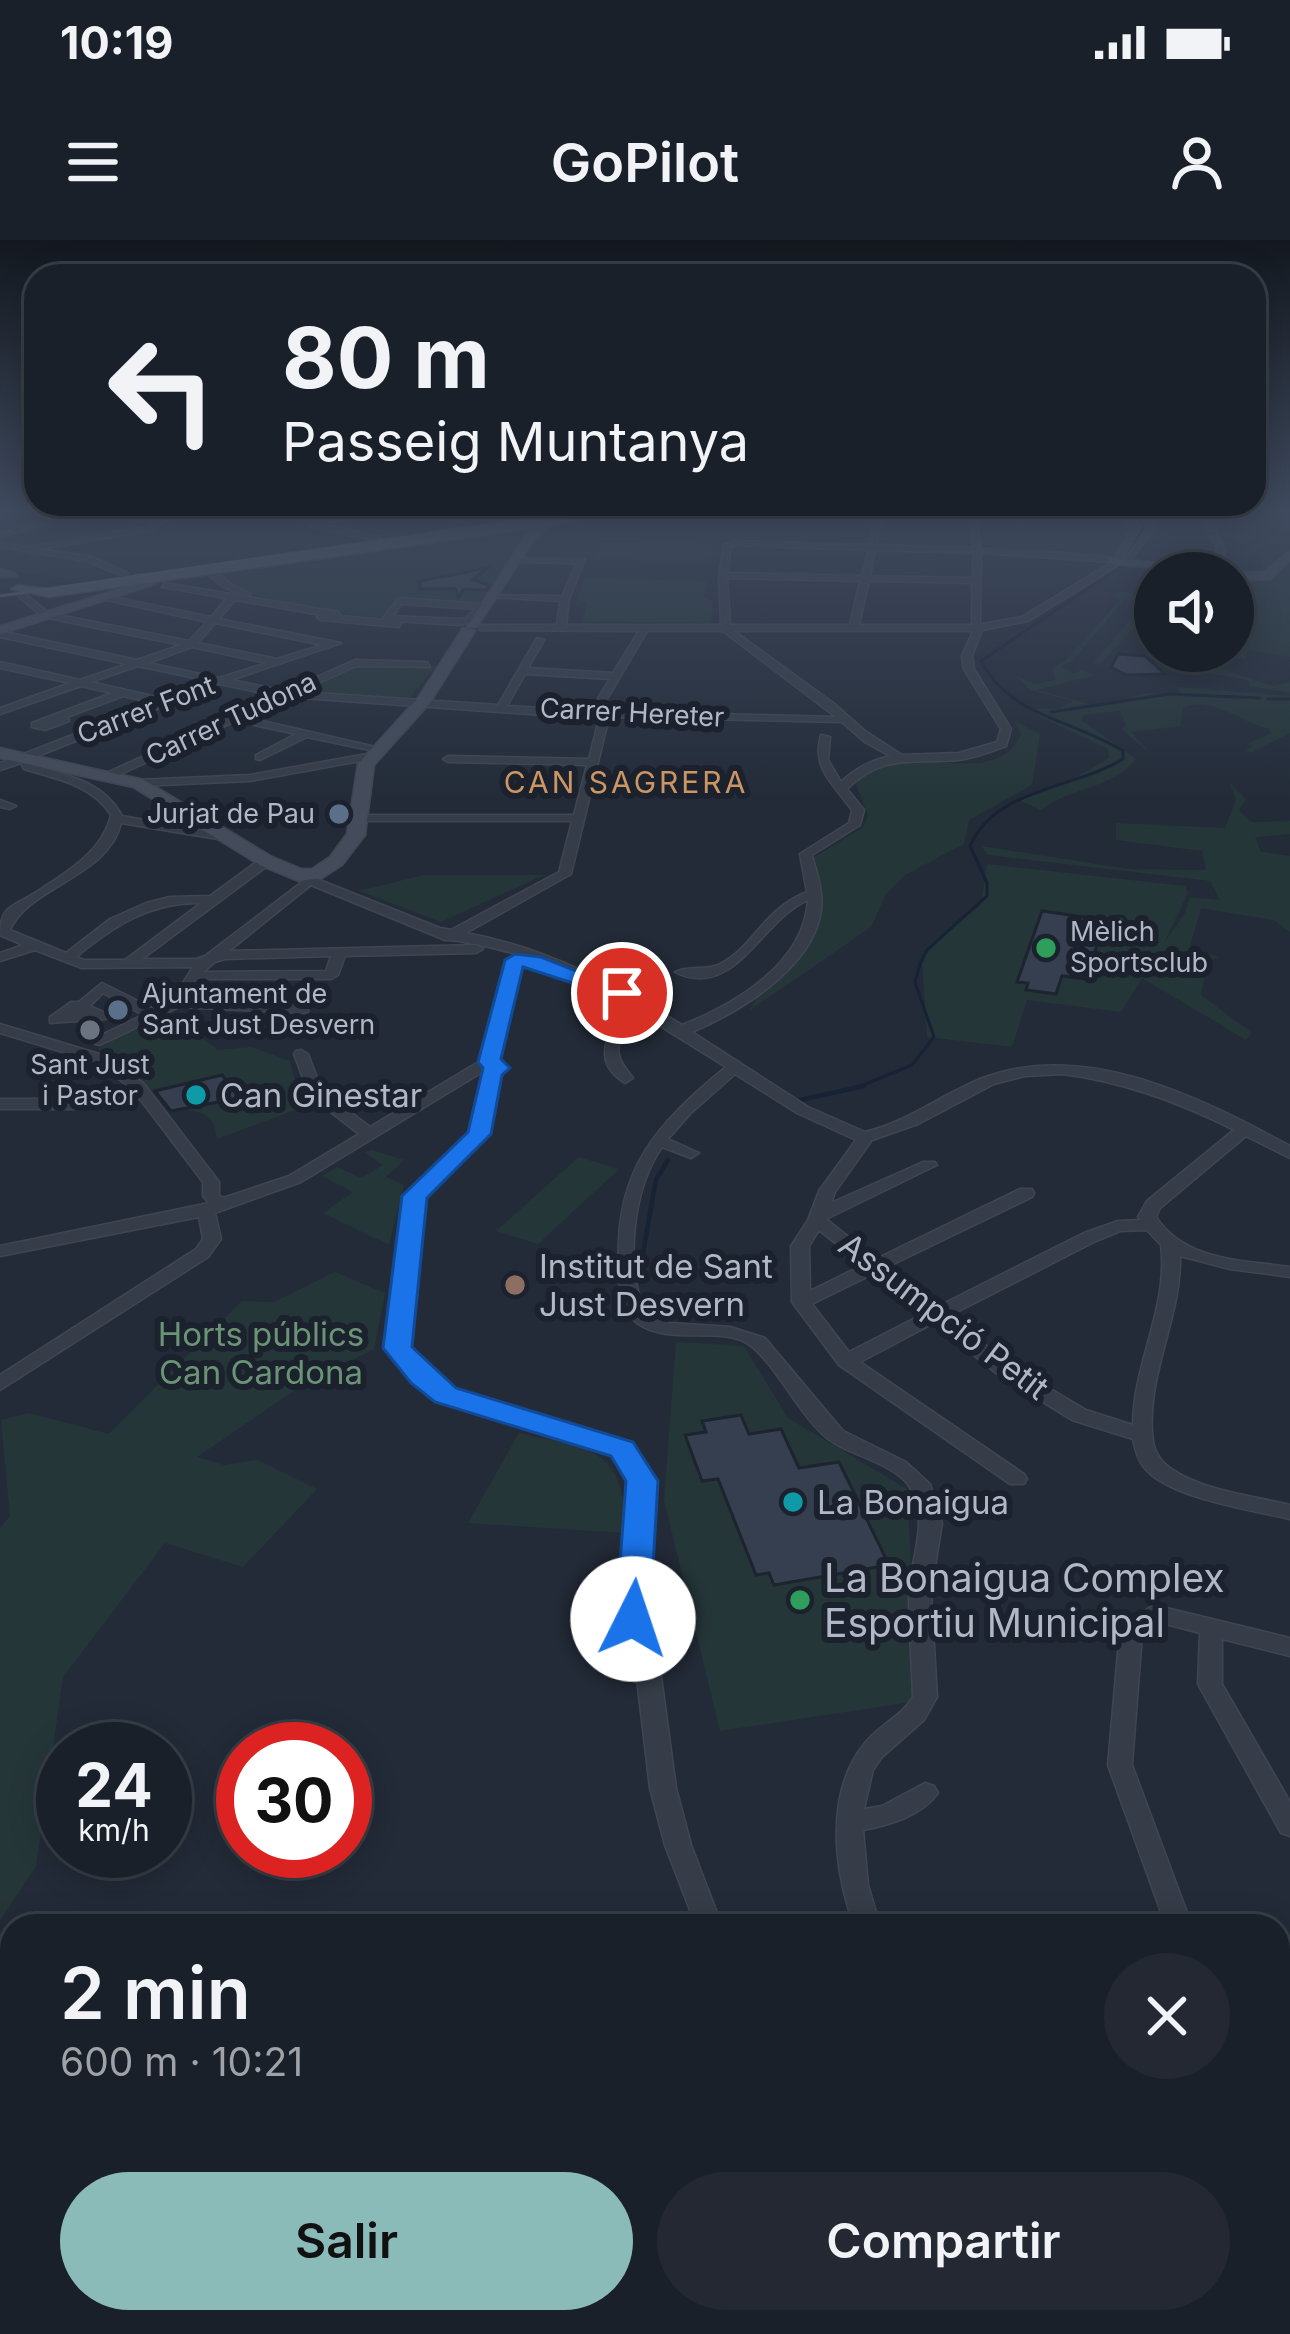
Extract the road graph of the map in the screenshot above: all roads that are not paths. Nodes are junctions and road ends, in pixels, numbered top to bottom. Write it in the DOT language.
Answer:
graph roads {
  1 [pos="37,606"];
  2 [pos="77,606"];
  3 [pos="137,606"];
  4 [pos="222,606"];
  5 [pos="286,606"];
  6 [pos="396,606"];
  7 [pos="484,606"];
  8 [pos="485,606"];
  9 [pos="565,606"];
  10 [pos="728,606"];
  11 [pos="858,606"];
  12 [pos="976,606"];
  13 [pos="1047,606"];
  14 [pos="46,615"];
  15 [pos="328,616"];
  16 [pos="212,622"];
  17 [pos="976,626"];
  18 [pos="468,627"];
  19 [pos="854,627"];
  20 [pos="562,628"];
  21 [pos="644,629"];
  22 [pos="726,629"];
  23 [pos="0,632"];
  24 [pos="538,634"];
  25 [pos="337,643"];
  26 [pos="192,644"];
  27 [pos="526,645"];
  28 [pos="278,662"];
  29 [pos="137,663"];
  30 [pos="356,663"];
  31 [pos="428,665"];
  32 [pos="1,666"];
  33 [pos="524,671"];
  34 [pos="614,676"];
  35 [pos="219,681"];
  36 [pos="79,683"];
  37 [pos="122,693"];
  38 [pos="282,694"];
  39 [pos="424,701"];
  40 [pos="166,702"];
  41 [pos="502,706"];
  42 [pos="4,707"];
  43 [pos="593,714"];
  44 [pos="61,718"];
  45 [pos="234,718"];
  46 [pos="840,720"];
  47 [pos="102,728"];
  48 [pos="305,734"];
  49 [pos="825,737"];
  50 [pos="376,752"];
  51 [pos="0,753"];
  52 [pos="898,756"];
  53 [pos="260,757"];
  54 [pos="24,758"];
  55 [pos="448,759"];
  56 [pos="594,762"];
  57 [pos="0,767"];
  58 [pos="65,771"];
  59 [pos="122,780"];
  60 [pos="843,788"];
  61 [pos="358,818"];
  62 [pos="581,818"];
  63 [pos="118,819"];
  64 [pos="232,840"];
  65 [pos="266,861"];
  66 [pos="309,878"];
  67 [pos="815,893"];
  68 [pos="211,899"];
  69 [pos="5,933"];
  70 [pos="447,933"];
  71 [pos="33,946"];
  72 [pos="476,949"];
  73 [pos="340,951"];
  74 [pos="517,955"];
  75 [pos="0,957"];
  76 [pos="66,959"];
  77 [pos="211,960"];
  78 [pos="131,961"];
  79 [pos="682,972"];
  80 [pos="204,976"];
  81 [pos="599,983"];
  82 [pos="177,1003"];
  83 [pos="303,1010"];
  84 [pos="75,1012"];
  85 [pos="154,1015"];
  86 [pos="1,1029"];
  87 [pos="681,1031"];
  88 [pos="95,1047"];
  89 [pos="301,1054"];
  90 [pos="735,1067"];
  91 [pos="486,1068"];
  92 [pos="625,1078"];
  93 [pos="144,1094"];
  94 [pos="0,1104"];
  95 [pos="1246,1128"];
  96 [pos="864,1133"];
  97 [pos="370,1135"];
  98 [pos="658,1140"];
  99 [pos="692,1153"];
  100 [pos="1290,1153"];
  101 [pos="929,1165"];
  102 [pos="1025,1193"];
  103 [pos="213,1208"];
  104 [pos="818,1218"];
  105 [pos="1150,1225"];
  106 [pos="1170,1245"];
  107 [pos="0,1251"];
  108 [pos="879,1265"];
  109 [pos="1253,1266"];
  110 [pos="1290,1272"];
  111 [pos="1290,1286"];
  112 [pos="801,1302"];
  113 [pos="936,1317"];
  114 [pos="846,1360"];
  115 [pos="0,1384"];
  116 [pos="1140,1434"];
  117 [pos="1017,1479"];
  118 [pos="1290,1512"];
  119 [pos="1211,1629"];
  120 [pos="1290,1647"];
  121 [pos="925,1793"];
  122 [pos="850,1822"];
  123 [pos="1290,1825"];
  124 [pos="704,1914"];
  125 [pos="864,1914"];
  126 [pos="1175,1914"];
  1 -- 14 [label="street"];
  2 -- 14 [label="street"];
  3 -- 16 [label="street"];
  4 -- 16 [label="street"];
  5 -- 15 [label="street"];
  6 -- 7 [label="street"];
  8 -- 18 [label="street"];
  9 -- 20 [label="street"];
  10 -- 22 [label="street"];
  11 -- 19 [label="street"];
  12 -- 17 [label="street"];
  13 -- 17 [label="street"];
  14 -- 23 [label="street"];
  14 -- 26 [label="street"];
  15 -- 18 [label="street"];
  15 -- 25 [label="street"];
  16 -- 25 [label="street"];
  16 -- 26 [label="street"];
  17 -- 19 [label="street"];
  17 -- 52 [label="street"];
  18 -- 24 [label="street"];
  18 -- 39 [label="street"];
  19 -- 22 [label="street"];
  20 -- 21 [label="street"];
  20 -- 24 [label="street"];
  21 -- 22 [label="street"];
  21 -- 34 [label="street"];
  22 -- 46 [label="street"];
  23 -- 29 [label="street"];
  24 -- 27 [label="street"];
  24 -- 33 [label="street"];
  25 -- 28 [label="street, Carrer Font"];
  25 -- 30 [label="street"];
  26 -- 28 [label="street"];
  26 -- 29 [label="street"];
  28 -- 35 [label="street, Carrer Font"];
  29 -- 35 [label="street"];
  29 -- 36 [label="street"];
  30 -- 31 [label="street"];
  30 -- 38 [label="street, Carrer Tudona"];
  32 -- 36 [label="street"];
  33 -- 34 [label="street"];
  33 -- 41 [label="street"];
  34 -- 43 [label="street"];
  35 -- 38 [label="street"];
  35 -- 40 [label="street, Carrer Font"];
  36 -- 37 [label="street"];
  36 -- 42 [label="street"];
  37 -- 40 [label="street"];
  37 -- 44 [label="street"];
  38 -- 39 [label="street, Carrer Hereter"];
  38 -- 45 [label="street, Carrer Tudona"];
  39 -- 41 [label="street, Carrer Hereter"];
  39 -- 50 [label="street"];
  40 -- 47 [label="street, Carrer Font"];
  41 -- 43 [label="street, Carrer Hereter"];
  42 -- 44 [label="street"];
  43 -- 46 [label="street, Carrer Hereter"];
  43 -- 56 [label="street"];
  44 -- 47 [label="street"];
  45 -- 48 [label="street"];
  45 -- 59 [label="street, Carrer Tudona"];
  46 -- 52 [label="street"];
  47 -- 54 [label="street, Carrer Font"];
  48 -- 50 [label="street"];
  48 -- 53 [label="street"];
  49 -- 60 [label="street"];
  50 -- 59 [label="street"];
  50 -- 61 [label="street"];
  51 -- 54 [label="street"];
  52 -- 60 [label="street"];
  54 -- 57 [label="street, Carrer Font"];
  54 -- 58 [label="street"];
  55 -- 56 [label="street"];
  56 -- 62 [label="street"];
  58 -- 59 [label="street"];
  58 -- 63 [label="street"];
  59 -- 64 [label="street"];
  60 -- 67 [label="street"];
  61 -- 62 [label="street"];
  61 -- 66 [label="street"];
  62 -- 70 [label="street"];
  63 -- 64 [label="street"];
  63 -- 69 [label="street"];
  64 -- 65 [label="street"];
  65 -- 66 [label="street"];
  65 -- 68 [label="street"];
  66 -- 70 [label="street"];
  66 -- 77 [label="street"];
  67 -- 79 [label="street"];
  67 -- 87 [label="street"];
  68 -- 76 [label="street"];
  68 -- 78 [label="street"];
  69 -- 71 [label="street"];
  70 -- 72 [label="street"];
  70 -- 74 [label="street"];
  71 -- 75 [label="street"];
  71 -- 76 [label="street"];
  72 -- 73 [label="street"];
  72 -- 74 [label="street"];
  73 -- 77 [label="street"];
  73 -- 80 [label="street"];
  74 -- 81 [label="street"];
  74 -- 91 [label="street"];
  76 -- 78 [label="street"];
  77 -- 78 [label="street"];
  77 -- 82 [label="street"];
  81 -- 87 [label="street"];
  81 -- 92 [label="street"];
  82 -- 83 [label="street"];
  82 -- 85 [label="street"];
  84 -- 85 [label="street"];
  85 -- 88 [label="street"];
  86 -- 88 [label="street"];
  87 -- 90 [label="street"];
  88 -- 93 [label="street"];
  89 -- 97 [label="street"];
  90 -- 96 [label="street"];
  90 -- 98 [label="street"];
  91 -- 97 [label="street"];
  91 -- 124 [label="street"];
  93 -- 94 [label="street"];
  93 -- 103 [label="street"];
  95 -- 96 [label="street"];
  95 -- 100 [label="street"];
  95 -- 105 [label="street"];
  96 -- 104 [label="street"];
  97 -- 103 [label="street"];
  98 -- 99 [label="street"];
  98 -- 122 [label="street"];
  101 -- 104 [label="street"];
  102 -- 108 [label="street"];
  103 -- 107 [label="street"];
  103 -- 115 [label="street"];
  104 -- 108 [label="street, Assumpció Petit"];
  104 -- 112 [label="street"];
  105 -- 106 [label="street"];
  105 -- 113 [label="street"];
  106 -- 109 [label="street"];
  106 -- 116 [label="street"];
  108 -- 112 [label="street"];
  108 -- 113 [label="street, Assumpció Petit"];
  109 -- 110 [label="street"];
  109 -- 111 [label="street"];
  112 -- 114 [label="street"];
  113 -- 114 [label="street"];
  113 -- 116 [label="street, Assumpció Petit"];
  114 -- 117 [label="street"];
  116 -- 118 [label="street"];
  119 -- 120 [label="street"];
  119 -- 123 [label="street"];
  119 -- 126 [label="street"];
  121 -- 122 [label="street"];
  122 -- 125 [label="street"];
}
